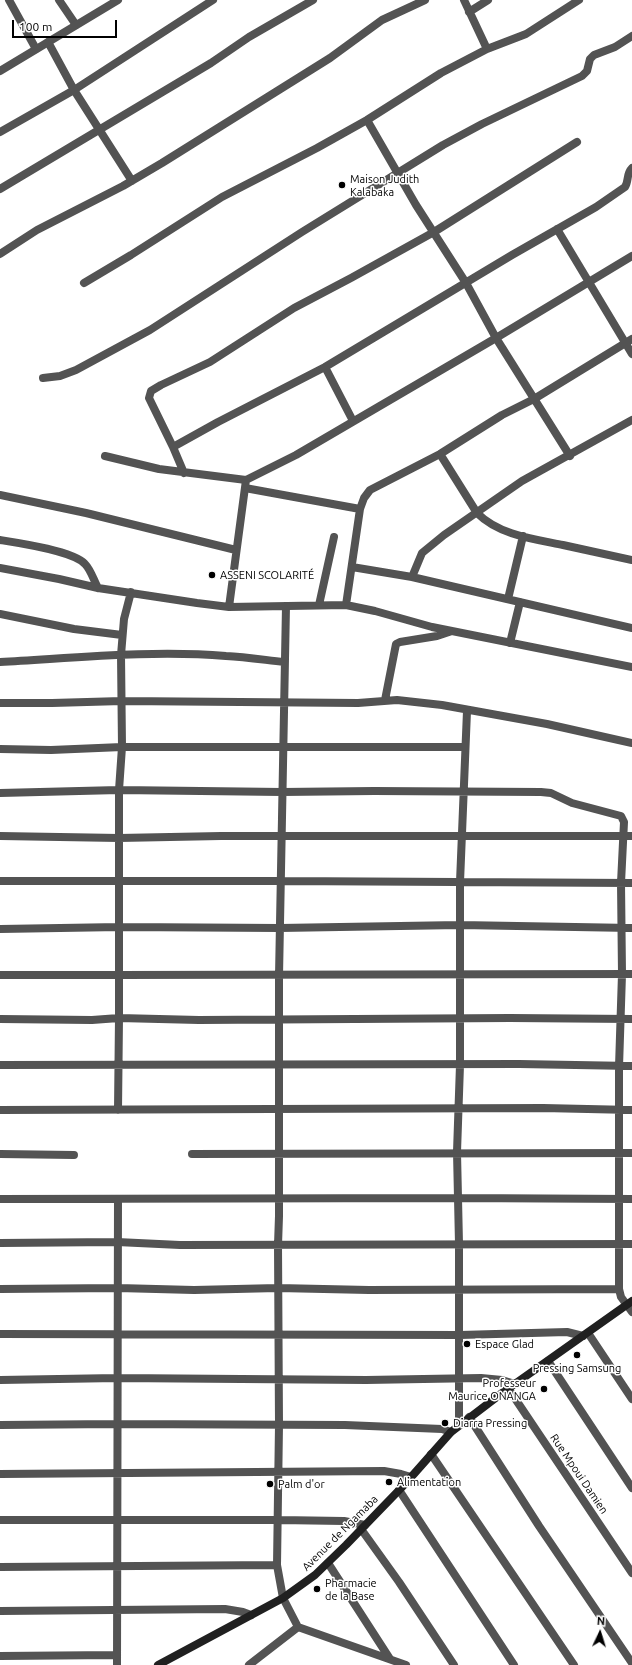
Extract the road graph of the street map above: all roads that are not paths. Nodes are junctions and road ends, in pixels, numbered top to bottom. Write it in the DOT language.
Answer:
graph roads {
  1 [pos="9,0"];
  2 [pos="59,0"];
  3 [pos="213,0"];
  4 [pos="313,0"];
  5 [pos="425,0"];
  6 [pos="464,0"];
  7 [pos="488,0"];
  8 [pos="580,0"];
  9 [pos="113,1"];
  10 [pos="469,12"];
  11 [pos="76,25"];
  12 [pos="632,36"];
  13 [pos="48,42"];
  14 [pos="36,48"];
  15 [pos="487,49"];
  16 [pos="0,70"];
  17 [pos="74,90"];
  18 [pos="367,120"];
  19 [pos="99,130"];
  20 [pos="0,132"];
  21 [pos="578,142"];
  22 [pos="632,168"];
  23 [pos="398,173"];
  24 [pos="132,181"];
  25 [pos="0,189"];
  26 [pos="556,229"];
  27 [pos="434,232"];
  28 [pos="0,254"];
  29 [pos="632,256"];
  30 [pos="589,281"];
  31 [pos="84,283"];
  32 [pos="466,283"];
  33 [pos="496,338"];
  34 [pos="629,341"];
  35 [pos="632,354"];
  36 [pos="325,367"];
  37 [pos="43,378"];
  38 [pos="534,399"];
  39 [pos="632,420"];
  40 [pos="353,421"];
  41 [pos="173,447"];
  42 [pos="440,454"];
  43 [pos="105,456"];
  44 [pos="570,456"];
  45 [pos="184,473"];
  46 [pos="246,484"];
  47 [pos="0,495"];
  48 [pos="360,509"];
  49 [pos="477,513"];
  50 [pos="523,536"];
  51 [pos="334,537"];
  52 [pos="0,540"];
  53 [pos="236,550"];
  54 [pos="632,560"];
  55 [pos="352,567"];
  56 [pos="0,568"];
  57 [pos="412,577"];
  58 [pos="98,588"];
  59 [pos="131,592"];
  60 [pos="508,599"];
  61 [pos="520,602"];
  62 [pos="319,605"];
  63 [pos="286,606"];
  64 [pos="346,606"];
  65 [pos="229,607"];
  66 [pos="0,614"];
  67 [pos="631,625"];
  68 [pos="452,631"];
  69 [pos="122,635"];
  70 [pos="510,643"];
  71 [pos="121,655"];
  72 [pos="0,662"];
  73 [pos="284,662"];
  74 [pos="632,668"];
  75 [pos="385,700"];
  76 [pos="122,701"];
  77 [pos="0,703"];
  78 [pos="283,703"];
  79 [pos="466,711"];
  80 [pos="632,742"];
  81 [pos="282,746"];
  82 [pos="122,747"];
  83 [pos="464,748"];
  84 [pos="0,749"];
  85 [pos="119,790"];
  86 [pos="282,792"];
  87 [pos="463,792"];
  88 [pos="0,793"];
  89 [pos="0,836"];
  90 [pos="282,836"];
  91 [pos="628,836"];
  92 [pos="461,837"];
  93 [pos="119,838"];
  94 [pos="281,880"];
  95 [pos="0,881"];
  96 [pos="119,882"];
  97 [pos="460,882"];
  98 [pos="622,883"];
  99 [pos="632,883"];
  100 [pos="460,925"];
  101 [pos="120,928"];
  102 [pos="280,928"];
  103 [pos="622,928"];
  104 [pos="632,928"];
  105 [pos="0,929"];
  106 [pos="459,974"];
  107 [pos="622,974"];
  108 [pos="632,974"];
  109 [pos="0,975"];
  110 [pos="119,975"];
  111 [pos="279,976"];
  112 [pos="119,1018"];
  113 [pos="0,1019"];
  114 [pos="278,1019"];
  115 [pos="632,1019"];
  116 [pos="459,1020"];
  117 [pos="620,1020"];
  118 [pos="0,1064"];
  119 [pos="119,1064"];
  120 [pos="460,1064"];
  121 [pos="279,1065"];
  122 [pos="632,1066"];
  123 [pos="619,1067"];
  124 [pos="0,1110"];
  125 [pos="118,1110"];
  126 [pos="278,1110"];
  127 [pos="459,1110"];
  128 [pos="618,1110"];
  129 [pos="632,1110"];
  130 [pos="457,1152"];
  131 [pos="619,1153"];
  132 [pos="632,1153"];
  133 [pos="0,1154"];
  134 [pos="192,1154"];
  135 [pos="74,1155"];
  136 [pos="279,1155"];
  137 [pos="458,1198"];
  138 [pos="0,1199"];
  139 [pos="118,1199"];
  140 [pos="279,1199"];
  141 [pos="632,1199"];
  142 [pos="619,1200"];
  143 [pos="117,1242"];
  144 [pos="0,1243"];
  145 [pos="459,1244"];
  146 [pos="619,1244"];
  147 [pos="632,1244"];
  148 [pos="278,1245"];
  149 [pos="118,1288"];
  150 [pos="278,1288"];
  151 [pos="0,1289"];
  152 [pos="619,1289"];
  153 [pos="459,1290"];
  154 [pos="630,1303"];
  155 [pos="632,1312"];
  156 [pos="0,1334"];
  157 [pos="117,1334"];
  158 [pos="586,1334"];
  159 [pos="278,1335"];
  160 [pos="460,1335"];
  161 [pos="548,1360"];
  162 [pos="117,1378"];
  163 [pos="459,1379"];
  164 [pos="0,1380"];
  165 [pos="278,1380"];
  166 [pos="511,1386"];
  167 [pos="632,1399"];
  168 [pos="469,1417"];
  169 [pos="116,1424"];
  170 [pos="0,1425"];
  171 [pos="279,1425"];
  172 [pos="459,1425"];
  173 [pos="451,1432"];
  174 [pos="431,1454"];
  175 [pos="278,1473"];
  176 [pos="0,1474"];
  177 [pos="117,1474"];
  178 [pos="411,1477"];
  179 [pos="632,1488"];
  180 [pos="399,1490"];
  181 [pos="0,1520"];
  182 [pos="118,1520"];
  183 [pos="279,1520"];
  184 [pos="363,1527"];
  185 [pos="328,1563"];
  186 [pos="278,1565"];
  187 [pos="118,1566"];
  188 [pos="0,1567"];
  189 [pos="632,1573"];
  190 [pos="283,1598"];
  191 [pos="118,1610"];
  192 [pos="0,1611"];
  193 [pos="251,1615"];
  194 [pos="298,1627"];
  195 [pos="116,1655"];
  196 [pos="0,1656"];
  197 [pos="390,1659"];
  198 [pos="632,1664"];
  199 [pos="116,1665"];
  200 [pos="158,1665"];
  201 [pos="249,1665"];
  202 [pos="406,1665"];
  203 [pos="454,1665"];
  204 [pos="514,1665"];
  205 [pos="574,1665"];
  1 -- 14 [label="street"];
  2 -- 11 [label="street"];
  3 -- 17 [label="street"];
  4 -- 19 [label="street"];
  5 -- 24 [label="street"];
  6 -- 10 [label="street"];
  7 -- 10 [label="street"];
  8 -- 15 [label="street"];
  9 -- 11 [label="street"];
  10 -- 15 [label="street"];
  11 -- 13 [label="street"];
  12 -- 23 [label="street"];
  13 -- 14 [label="street"];
  13 -- 17 [label="street"];
  14 -- 16 [label="street"];
  15 -- 18 [label="street"];
  17 -- 19 [label="street"];
  17 -- 20 [label="street"];
  18 -- 23 [label="street"];
  18 -- 31 [label="street"];
  19 -- 24 [label="street"];
  19 -- 25 [label="street"];
  21 -- 27 [label="street"];
  22 -- 26 [label="street"];
  23 -- 27 [label="street"];
  23 -- 37 [label="street"];
  24 -- 28 [label="street"];
  26 -- 30 [label="street"];
  26 -- 32 [label="street"];
  27 -- 32 [label="street"];
  27 -- 41 [label="street"];
  29 -- 30 [label="street"];
  30 -- 33 [label="street"];
  30 -- 34 [label="street"];
  32 -- 33 [label="street"];
  32 -- 36 [label="street"];
  33 -- 38 [label="street"];
  33 -- 40 [label="street"];
  34 -- 35 [label="street"];
  34 -- 38 [label="street"];
  36 -- 40 [label="street"];
  36 -- 41 [label="street"];
  38 -- 42 [label="street"];
  38 -- 44 [label="street"];
  39 -- 44 [label="street"];
  40 -- 46 [label="street"];
  41 -- 45 [label="street"];
  42 -- 48 [label="street"];
  42 -- 49 [label="street"];
  43 -- 45 [label="street"];
  44 -- 49 [label="street"];
  45 -- 46 [label="street"];
  46 -- 48 [label="street"];
  46 -- 53 [label="street"];
  47 -- 53 [label="street"];
  48 -- 55 [label="street"];
  49 -- 50 [label="street"];
  49 -- 57 [label="street"];
  50 -- 54 [label="street"];
  50 -- 60 [label="street"];
  51 -- 62 [label="street"];
  52 -- 58 [label="street"];
  53 -- 65 [label="street"];
  55 -- 57 [label="street"];
  55 -- 64 [label="street"];
  56 -- 58 [label="street"];
  57 -- 60 [label="street"];
  58 -- 59 [label="street"];
  59 -- 65 [label="street"];
  59 -- 69 [label="street"];
  60 -- 61 [label="street"];
  61 -- 67 [label="street"];
  61 -- 70 [label="street"];
  62 -- 63 [label="street"];
  62 -- 64 [label="street"];
  63 -- 65 [label="street"];
  63 -- 73 [label="street"];
  64 -- 68 [label="street"];
  66 -- 69 [label="street"];
  68 -- 70 [label="street"];
  68 -- 75 [label="street"];
  69 -- 71 [label="street"];
  70 -- 74 [label="street"];
  71 -- 72 [label="street"];
  71 -- 73 [label="street"];
  71 -- 76 [label="street"];
  73 -- 78 [label="street"];
  75 -- 78 [label="street"];
  75 -- 79 [label="street"];
  76 -- 77 [label="street"];
  76 -- 78 [label="street"];
  76 -- 82 [label="street"];
  78 -- 81 [label="street"];
  79 -- 80 [label="street"];
  79 -- 83 [label="street"];
  81 -- 82 [label="street"];
  81 -- 83 [label="street"];
  81 -- 86 [label="street"];
  82 -- 84 [label="street"];
  82 -- 85 [label="street"];
  83 -- 87 [label="street"];
  85 -- 86 [label="street"];
  85 -- 88 [label="street"];
  85 -- 93 [label="street"];
  86 -- 87 [label="street"];
  86 -- 90 [label="street"];
  87 -- 91 [label="street"];
  87 -- 92 [label="street"];
  89 -- 93 [label="street"];
  90 -- 92 [label="street"];
  90 -- 93 [label="street"];
  90 -- 94 [label="street"];
  91 -- 92 [label="street"];
  91 -- 98 [label="street"];
  92 -- 97 [label="street"];
  93 -- 96 [label="street"];
  94 -- 96 [label="street"];
  94 -- 97 [label="street"];
  94 -- 102 [label="street"];
  95 -- 96 [label="street"];
  96 -- 101 [label="street"];
  97 -- 98 [label="street"];
  97 -- 100 [label="street"];
  98 -- 99 [label="street"];
  98 -- 103 [label="street"];
  100 -- 102 [label="street"];
  100 -- 103 [label="street"];
  100 -- 106 [label="street"];
  101 -- 102 [label="street"];
  101 -- 105 [label="street"];
  101 -- 110 [label="street"];
  102 -- 111 [label="street"];
  103 -- 104 [label="street"];
  103 -- 107 [label="street"];
  106 -- 107 [label="street"];
  106 -- 111 [label="street"];
  106 -- 116 [label="street"];
  107 -- 108 [label="street"];
  107 -- 117 [label="street"];
  109 -- 110 [label="street"];
  110 -- 111 [label="street"];
  110 -- 112 [label="street"];
  111 -- 114 [label="street"];
  112 -- 113 [label="street"];
  112 -- 114 [label="street"];
  112 -- 119 [label="street"];
  114 -- 116 [label="street"];
  114 -- 121 [label="street"];
  115 -- 117 [label="street"];
  116 -- 117 [label="street"];
  116 -- 120 [label="street"];
  117 -- 123 [label="street"];
  118 -- 119 [label="street"];
  119 -- 121 [label="street"];
  119 -- 125 [label="street"];
  120 -- 121 [label="street"];
  120 -- 123 [label="street"];
  120 -- 127 [label="street"];
  121 -- 126 [label="street"];
  122 -- 123 [label="street"];
  123 -- 128 [label="street"];
  124 -- 125 [label="street"];
  125 -- 126 [label="street"];
  126 -- 127 [label="street"];
  126 -- 136 [label="street"];
  127 -- 128 [label="street"];
  127 -- 130 [label="street"];
  128 -- 129 [label="street"];
  128 -- 131 [label="street"];
  130 -- 131 [label="street"];
  130 -- 136 [label="street"];
  130 -- 137 [label="street"];
  131 -- 132 [label="street"];
  131 -- 142 [label="street"];
  133 -- 135 [label="street"];
  134 -- 136 [label="street"];
  136 -- 140 [label="street"];
  137 -- 140 [label="street"];
  137 -- 142 [label="street"];
  137 -- 145 [label="street"];
  138 -- 139 [label="street"];
  139 -- 140 [label="street"];
  139 -- 143 [label="street"];
  140 -- 148 [label="street"];
  141 -- 142 [label="street"];
  142 -- 146 [label="street"];
  143 -- 144 [label="street"];
  143 -- 148 [label="street"];
  143 -- 149 [label="street"];
  145 -- 146 [label="street"];
  145 -- 148 [label="street"];
  145 -- 153 [label="street"];
  146 -- 147 [label="street"];
  146 -- 152 [label="street"];
  148 -- 150 [label="street"];
  149 -- 150 [label="street"];
  149 -- 151 [label="street"];
  149 -- 157 [label="street"];
  150 -- 153 [label="street"];
  150 -- 159 [label="street"];
  152 -- 153 [label="street"];
  152 -- 154 [label="street"];
  153 -- 160 [label="street"];
  154 -- 155 [label="street"];
  154 -- 158 [label="main road, Avenue de Ngamaba"];
  156 -- 157 [label="street"];
  157 -- 159 [label="street"];
  157 -- 162 [label="street"];
  158 -- 160 [label="street"];
  158 -- 161 [label="main road, Avenue de Ngamaba"];
  158 -- 167 [label="street"];
  159 -- 160 [label="street"];
  159 -- 165 [label="street"];
  160 -- 163 [label="street"];
  161 -- 166 [label="main road, Avenue de Ngamaba"];
  161 -- 179 [label="street"];
  162 -- 164 [label="street"];
  162 -- 165 [label="street"];
  162 -- 169 [label="street"];
  163 -- 165 [label="street"];
  163 -- 166 [label="street"];
  163 -- 172 [label="street"];
  165 -- 171 [label="street"];
  166 -- 168 [label="main road, Avenue de Ngamaba"];
  166 -- 189 [label="street, Rue Mpoui Damien"];
  168 -- 172 [label="main road, Avenue de Ngamaba"];
  168 -- 198 [label="street"];
  169 -- 170 [label="street"];
  169 -- 171 [label="street"];
  169 -- 177 [label="street"];
  171 -- 173 [label="street"];
  171 -- 175 [label="street"];
  172 -- 173 [label="main road, Avenue de Ngamaba"];
  173 -- 174 [label="main road, Avenue de Ngamaba"];
  174 -- 178 [label="main road, Avenue de Ngamaba"];
  174 -- 205 [label="street"];
  175 -- 177 [label="street"];
  175 -- 178 [label="street"];
  175 -- 183 [label="street"];
  176 -- 177 [label="street"];
  177 -- 182 [label="street"];
  178 -- 180 [label="main road, Avenue de Ngamaba"];
  180 -- 184 [label="main road, Avenue de Ngamaba"];
  180 -- 204 [label="street"];
  181 -- 182 [label="street"];
  182 -- 183 [label="street"];
  182 -- 187 [label="street"];
  183 -- 184 [label="street"];
  183 -- 186 [label="street"];
  184 -- 185 [label="main road, Avenue de Ngamaba"];
  184 -- 203 [label="street"];
  185 -- 190 [label="main road, Avenue de Ngamaba"];
  185 -- 197 [label="street"];
  186 -- 187 [label="street"];
  186 -- 190 [label="street"];
  187 -- 188 [label="street"];
  187 -- 191 [label="street"];
  190 -- 193 [label="main road, Avenue de Ngamaba"];
  190 -- 194 [label="street"];
  191 -- 192 [label="street"];
  191 -- 193 [label="street"];
  191 -- 195 [label="street"];
  193 -- 200 [label="main road, Avenue de Ngamaba"];
  194 -- 197 [label="street"];
  194 -- 201 [label="street"];
  195 -- 196 [label="street"];
  195 -- 199 [label="street"];
  197 -- 202 [label="street"];
}
